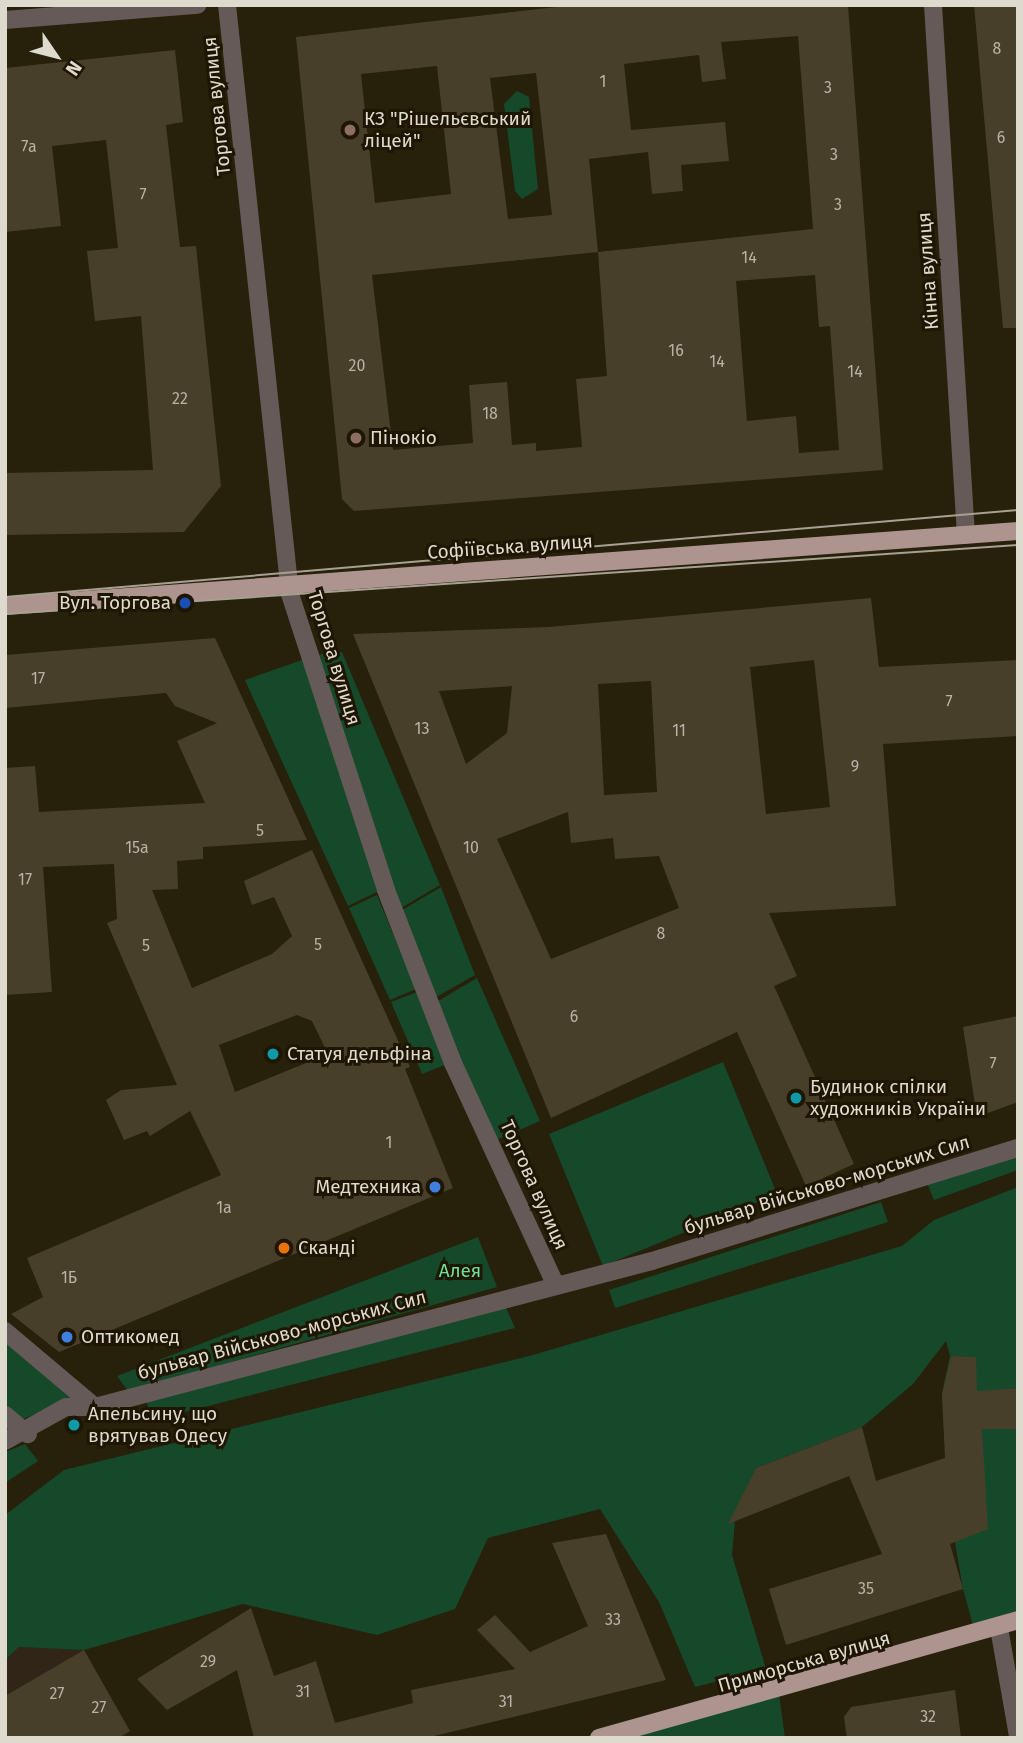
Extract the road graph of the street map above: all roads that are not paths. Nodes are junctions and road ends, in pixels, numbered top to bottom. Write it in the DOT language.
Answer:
graph roads {
  1 [pos="197,5"];
  2 [pos="227,5"];
  3 [pos="933,5"];
  4 [pos="5,20"];
  5 [pos="1018,531"];
  6 [pos="966,535"];
  7 [pos="290,589"];
  8 [pos="5,606"];
  9 [pos="1018,1148"];
  10 [pos="555,1284"];
  11 [pos="5,1331"];
  12 [pos="95,1407"];
  13 [pos="5,1415"];
  14 [pos="27,1434"];
  15 [pos="5,1441"];
  16 [pos="1018,1620"];
  17 [pos="999,1628"];
  18 [pos="1018,1736"];
  19 [pos="599,1738"];
  1 -- 4 [label="street"];
  2 -- 7 [label="street, Торгова вулиця"];
  3 -- 6 [label="street, Кінна вулиця"];
  5 -- 6 [label="main road, Софіївська вулиця"];
  6 -- 7 [label="main road, Софіївська вулиця"];
  7 -- 8 [label="main road, Софіївська вулиця"];
  7 -- 10 [label="street, Торгова вулиця"];
  9 -- 10 [label="street, бульвар Військово-морських Сил"];
  10 -- 12 [label="street, бульвар Військово-морських Сил"];
  11 -- 12 [label="street"];
  12 -- 14 [label="street, бульвар Військово-морських Сил"];
  13 -- 14 [label="street"];
  14 -- 15 [label="street, бульвар Військово-морських Сил"];
  16 -- 17 [label="main road, Приморська вулиця"];
  17 -- 18 [label="street"];
  17 -- 19 [label="main road, Приморська вулиця"];
}
